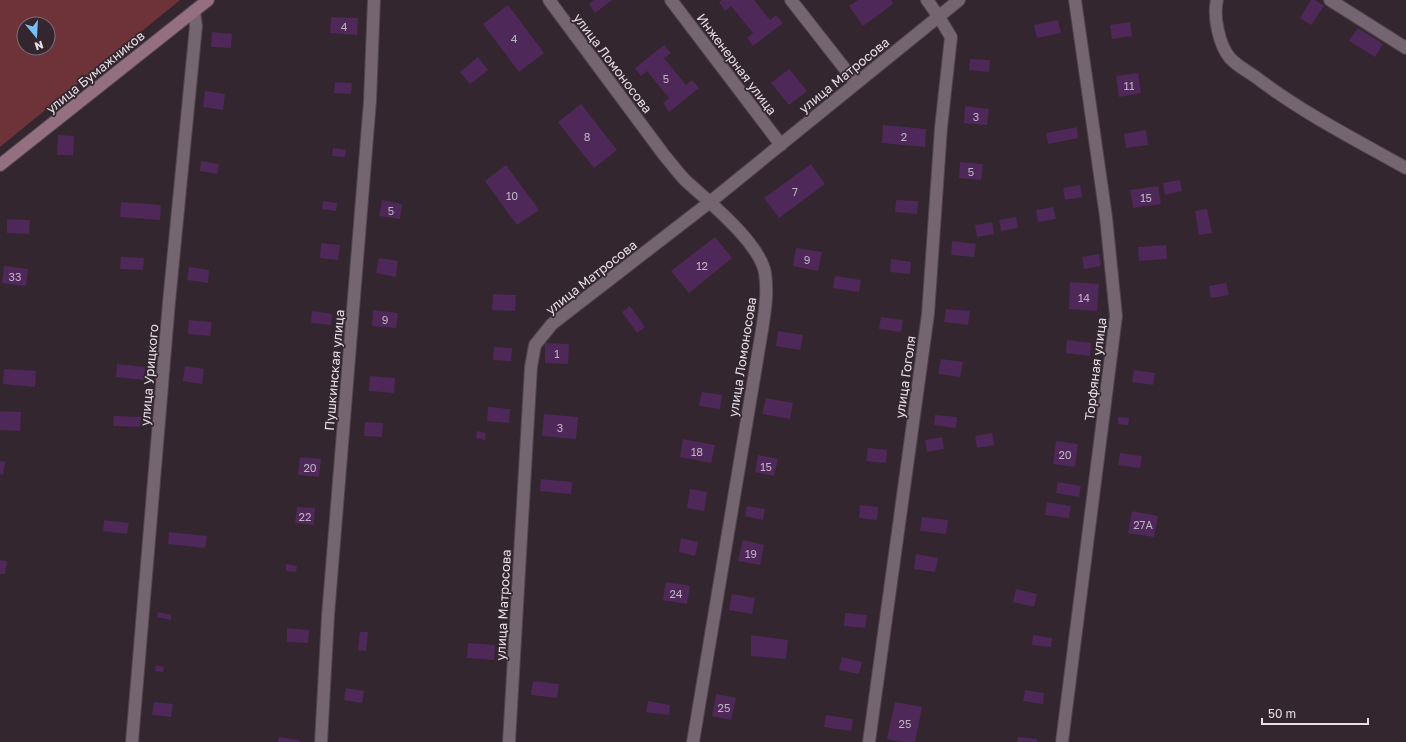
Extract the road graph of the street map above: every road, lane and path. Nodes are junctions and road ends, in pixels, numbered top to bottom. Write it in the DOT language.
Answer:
graph roads {
  1 [pos="208,0"];
  2 [pos="374,0"];
  3 [pos="549,0"];
  4 [pos="671,0"];
  5 [pos="791,0"];
  6 [pos="927,0"];
  7 [pos="959,0"];
  8 [pos="1075,0"];
  9 [pos="1217,0"];
  10 [pos="1330,0"];
  11 [pos="194,11"];
  12 [pos="939,17"];
  13 [pos="1406,48"];
  14 [pos="856,83"];
  15 [pos="780,145"];
  16 [pos="0,166"];
  17 [pos="1406,168"];
  18 [pos="710,202"];
  19 [pos="132,742"];
  20 [pos="321,742"];
  21 [pos="509,742"];
  22 [pos="692,742"];
  23 [pos="869,742"];
  24 [pos="1062,742"];
  1 -- 11 [label="street, улица Бумажников"];
  2 -- 20 [label="street, Пушкинская улица"];
  3 -- 18 [label="street, улица Ломоносова"];
  4 -- 15 [label="street, Инженерная улица"];
  5 -- 14 [label="street"];
  6 -- 12 [label="street, улица Гоголя"];
  7 -- 12 [label="street, улица Матросова"];
  8 -- 24 [label="street, Торфяная улица"];
  9 -- 17 [label="street"];
  10 -- 13 [label="street"];
  11 -- 16 [label="street, улица Бумажников"];
  11 -- 19 [label="street, улица Урицкого"];
  12 -- 14 [label="street, улица Матросова"];
  12 -- 23 [label="street, улица Гоголя"];
  14 -- 15 [label="street, улица Матросова"];
  15 -- 18 [label="street, улица Матросова"];
  18 -- 21 [label="street, улица Матросова"];
  18 -- 22 [label="street, улица Ломоносова"];
}
